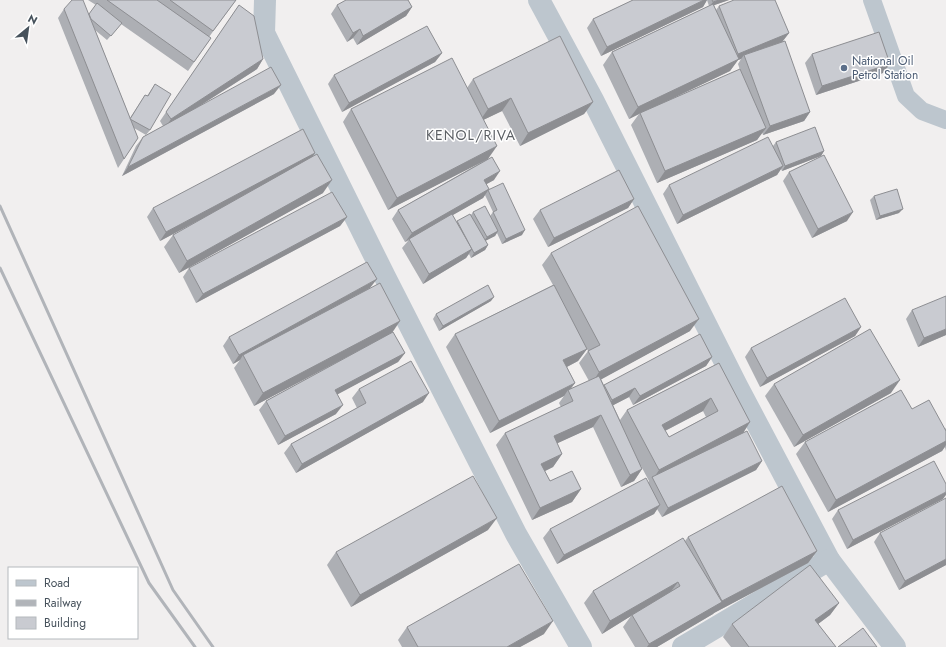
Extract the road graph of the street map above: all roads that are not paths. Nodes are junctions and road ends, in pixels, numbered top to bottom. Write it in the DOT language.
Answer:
graph roads {
  1 [pos="265,0"];
  2 [pos="539,0"];
  3 [pos="872,0"];
  4 [pos="946,120"];
  5 [pos="829,560"];
  6 [pos="581,647"];
  7 [pos="684,647"];
  8 [pos="895,647"];
  1 -- 6 [label="street"];
  2 -- 5 [label="street"];
  3 -- 4 [label="lane"];
  5 -- 7 [label="street"];
  5 -- 8 [label="street"];
}
